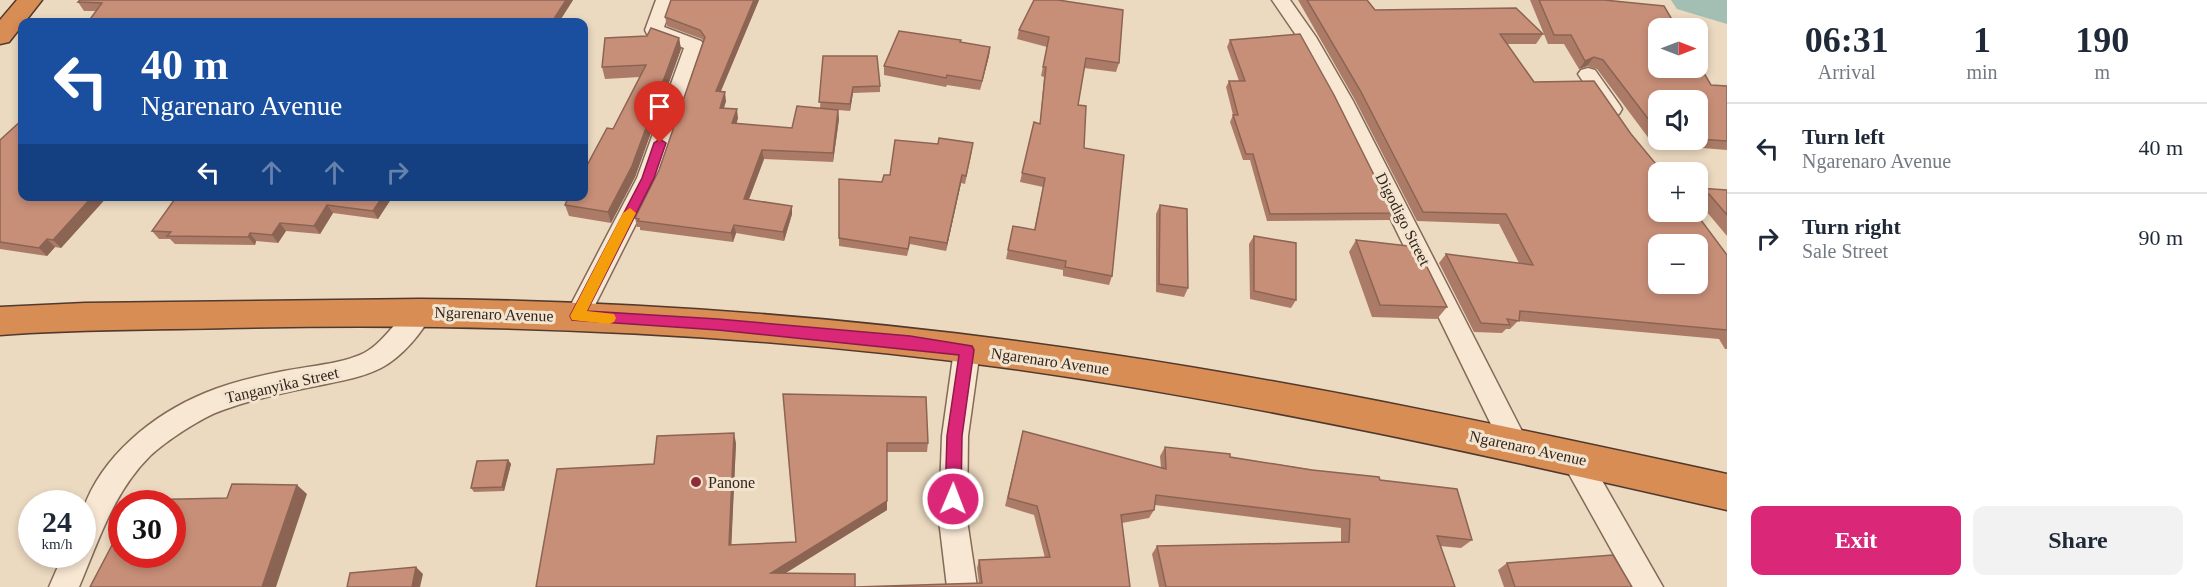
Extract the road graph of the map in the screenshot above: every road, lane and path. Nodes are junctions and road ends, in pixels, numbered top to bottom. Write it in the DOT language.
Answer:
graph roads {
  1 [pos="30,0"];
  2 [pos="665,0"];
  3 [pos="1281,0"];
  4 [pos="0,36"];
  5 [pos="1588,74"];
  6 [pos="1626,128"];
  7 [pos="421,312"];
  8 [pos="577,316"];
  9 [pos="1,321"];
  10 [pos="967,350"];
  11 [pos="1515,445"];
  12 [pos="1574,458"];
  13 [pos="1727,492"];
  14 [pos="96,513"];
  15 [pos="72,568"];
  16 [pos="64,587"];
  17 [pos="962,587"];
  18 [pos="1648,587"];
  1 -- 4 [label="highway"];
  2 -- 8 [label="street"];
  3 -- 11 [label="street, Digodigo Street"];
  5 -- 6 [label="street"];
  7 -- 8 [label="highway, Ngarenaro Avenue"];
  7 -- 9 [label="highway, Ngarenaro Avenue"];
  7 -- 14 [label="street, Tanganyika Street"];
  8 -- 10 [label="highway, Ngarenaro Avenue"];
  10 -- 11 [label="highway, Ngarenaro Avenue"];
  10 -- 17 [label="street"];
  11 -- 12 [label="highway, Ngarenaro Avenue"];
  12 -- 13 [label="highway, Ngarenaro Avenue"];
  12 -- 18 [label="street"];
  15 -- 16 [label="street"];
}
